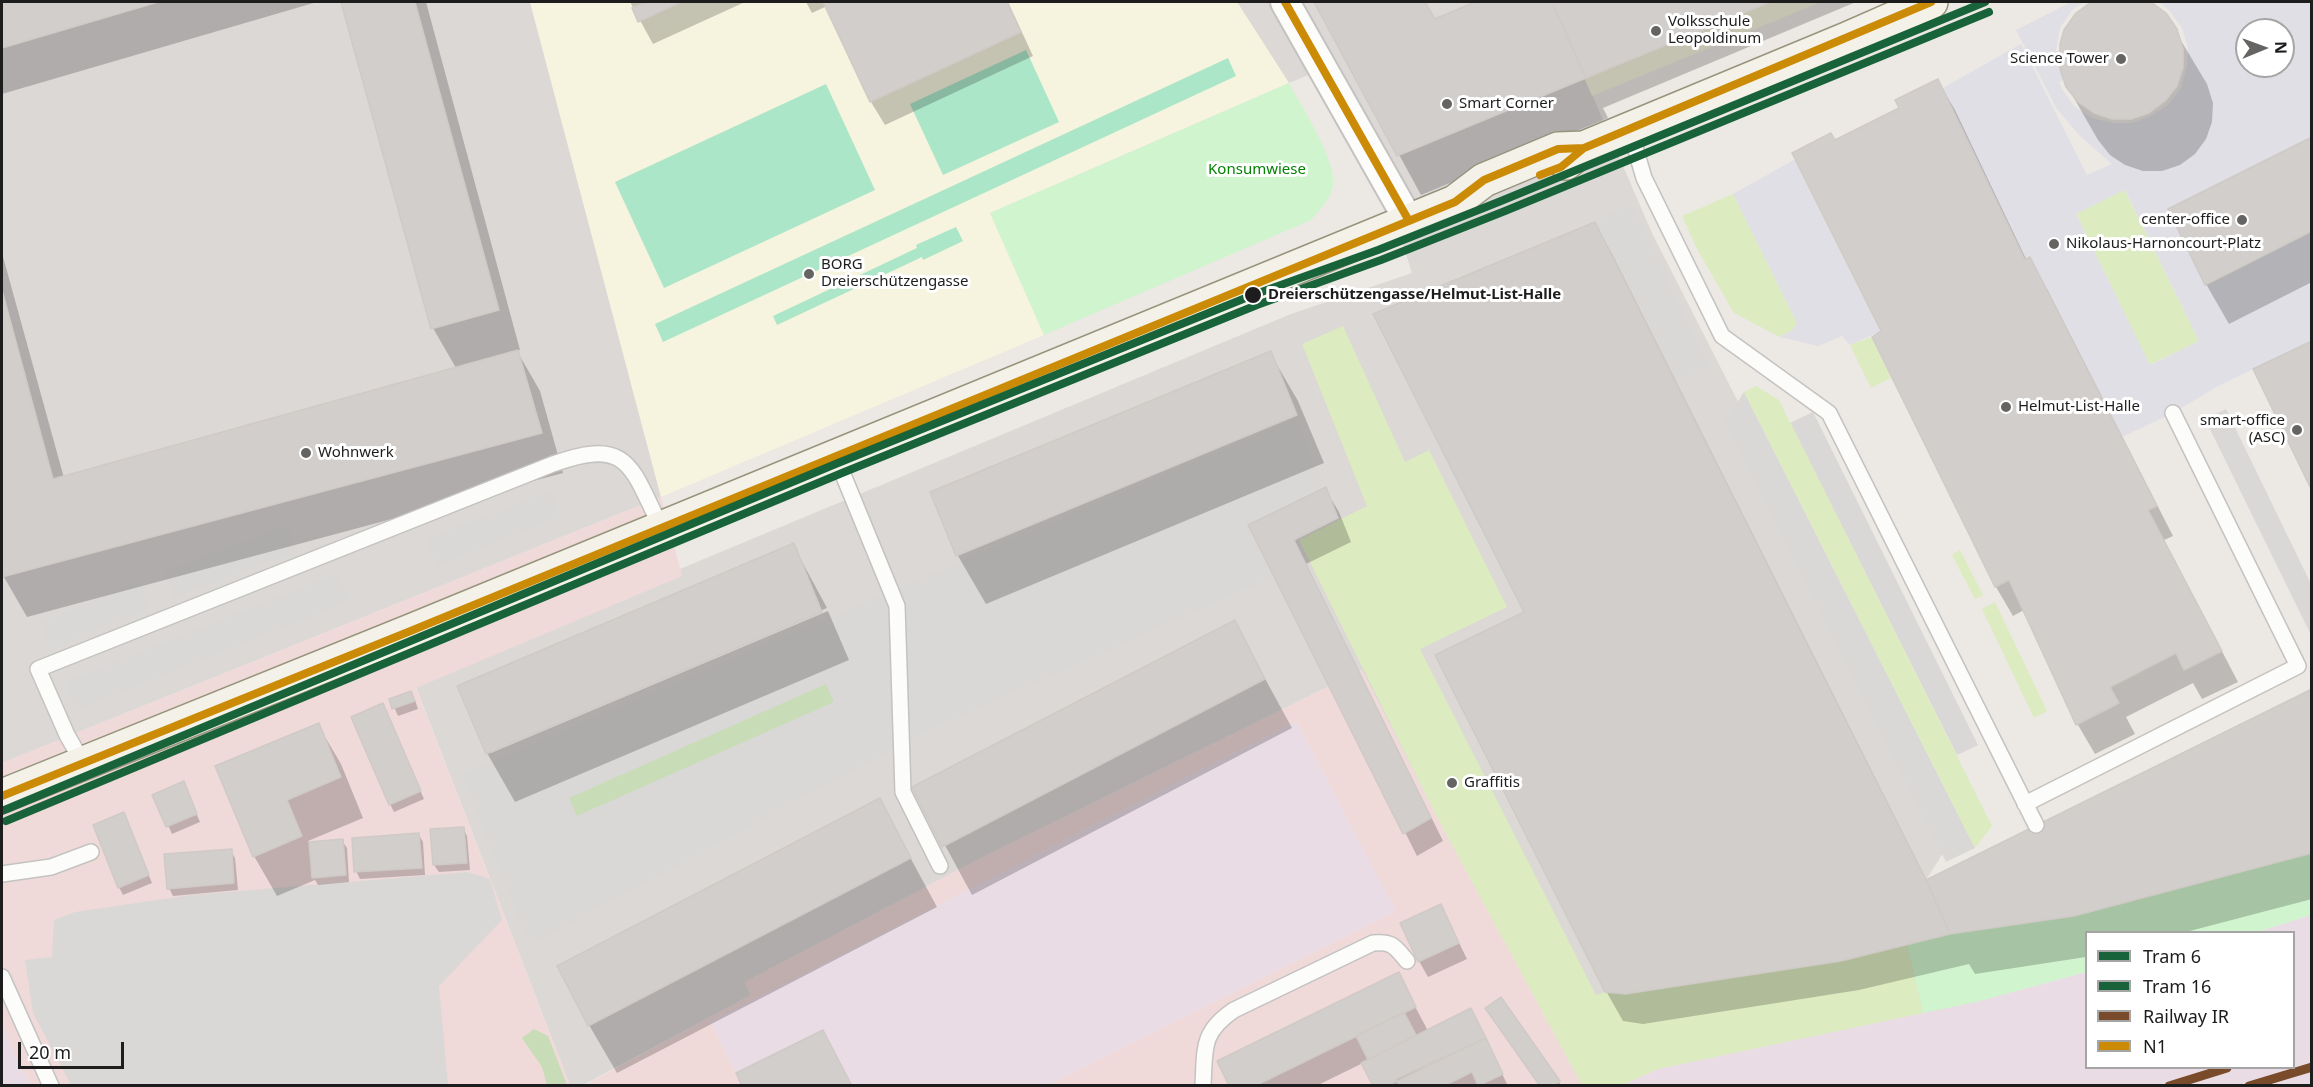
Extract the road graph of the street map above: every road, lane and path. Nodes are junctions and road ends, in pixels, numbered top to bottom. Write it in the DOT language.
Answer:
graph roads {
  1 [pos="1285,2"];
  2 [pos="1931,2"];
  3 [pos="1627,129"];
  4 [pos="1409,221"];
  5 [pos="2174,413"];
  6 [pos="835,455"];
  7 [pos="661,527"];
  8 [pos="83,763"];
  9 [pos="2,796"];
  10 [pos="2025,804"];
  11 [pos="2036,825"];
  12 [pos="91,852"];
  13 [pos="940,866"];
  14 [pos="2,874"];
  15 [pos="1407,961"];
  16 [pos="2,976"];
  17 [pos="51,1086"];
  18 [pos="1203,1086"];
  1 -- 4 [label="street"];
  2 -- 3 [label="street"];
  3 -- 4 [label="street"];
  3 -- 10 [label="lane"];
  4 -- 6 [label="street"];
  5 -- 10 [label="lane"];
  6 -- 7 [label="street"];
  6 -- 13 [label="lane"];
  7 -- 8 [label="street"];
  7 -- 8 [label="lane"];
  8 -- 9 [label="street"];
  10 -- 11 [label="lane"];
  12 -- 14 [label="lane"];
  15 -- 18 [label="lane"];
  16 -- 17 [label="lane"];
}
